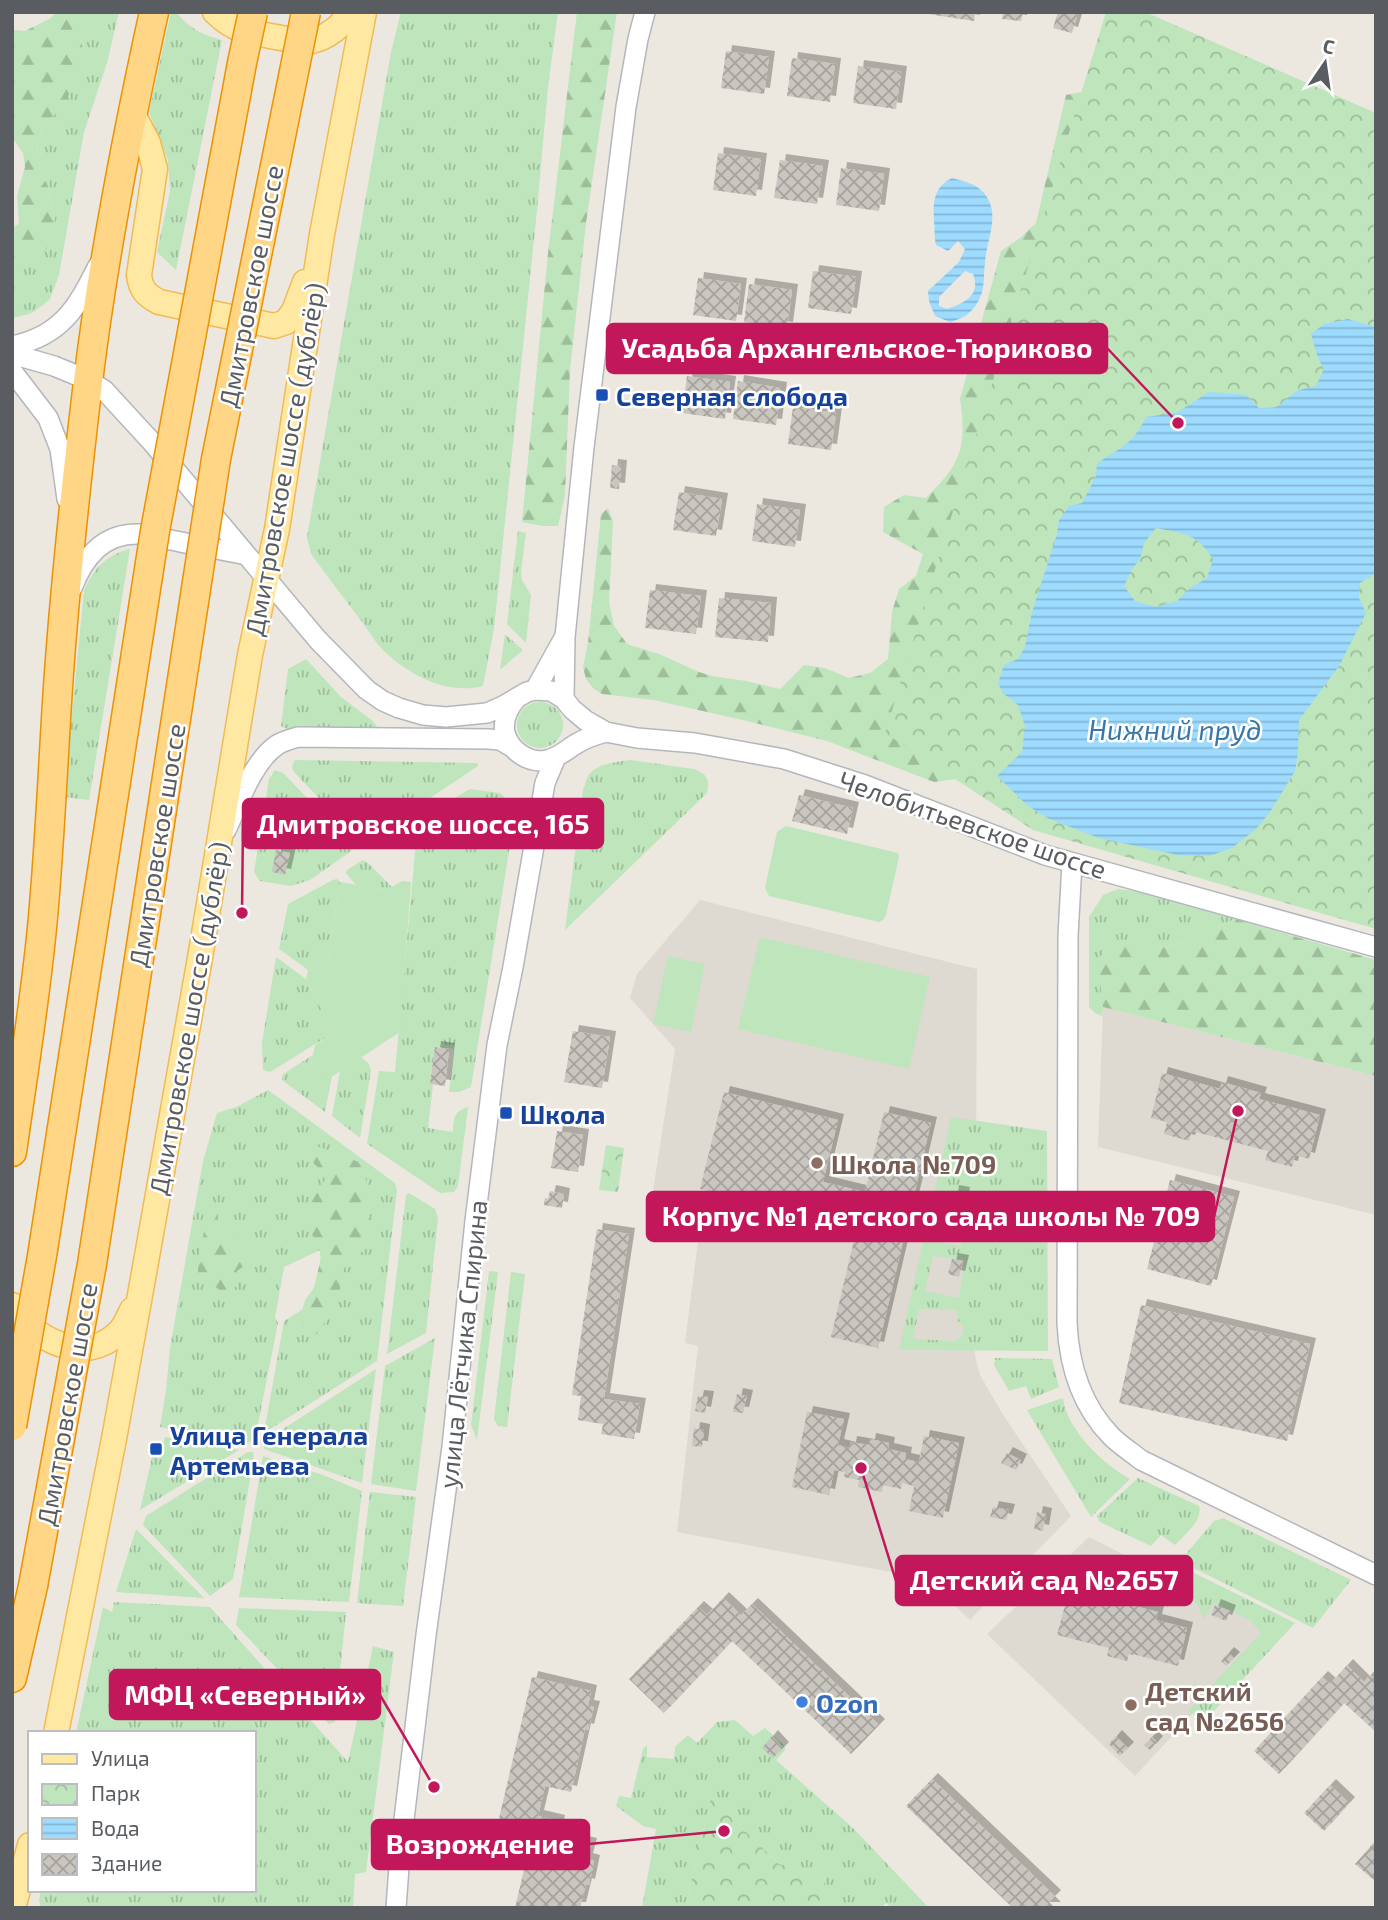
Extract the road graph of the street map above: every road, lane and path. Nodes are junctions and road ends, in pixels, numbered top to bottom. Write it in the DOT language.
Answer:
graph roads {
  1 [pos="154,12"];
  2 [pos="215,12"];
  3 [pos="253,12"];
  4 [pos="306,12"];
  5 [pos="350,12"];
  6 [pos="364,12"];
  7 [pos="645,12"];
  8 [pos="132,111"];
  9 [pos="321,234"];
  10 [pos="106,250"];
  11 [pos="12,346"];
  12 [pos="12,354"];
  13 [pos="12,371"];
  14 [pos="88,380"];
  15 [pos="72,533"];
  16 [pos="246,555"];
  17 [pos="267,579"];
  18 [pos="65,608"];
  19 [pos="565,637"];
  20 [pos="528,693"];
  21 [pos="568,704"];
  22 [pos="606,732"];
  23 [pos="512,747"];
  24 [pos="561,753"];
  25 [pos="529,759"];
  26 [pos="545,783"];
  27 [pos="217,850"];
  28 [pos="1072,863"];
  29 [pos="1376,947"];
  30 [pos="12,1152"];
  31 [pos="144,1273"];
  32 [pos="12,1305"];
  33 [pos="12,1426"];
  34 [pos="1376,1575"];
  35 [pos="12,1678"];
  36 [pos="56,1731"];
  37 [pos="28,1852"];
  38 [pos="28,1881"];
  39 [pos="13,1908"];
  40 [pos="24,1908"];
  41 [pos="396,1908"];
  1 -- 8 [label="highway"];
  2 -- 5 [label="main road"];
  3 -- 33 [label="highway, Дмитровское шоссе, bridge"];
  4 -- 35 [label="highway, Дмитровское шоссе, bridge"];
  6 -- 9 [label="main road, Дмитровское шоссе (дублёр)"];
  7 -- 19 [label="street"];
  8 -- 9 [label="main road"];
  8 -- 10 [label="highway"];
  9 -- 17 [label="main road, Дмитровское шоссе (дублёр)"];
  10 -- 11 [label="street"];
  10 -- 14 [label="highway"];
  12 -- 14 [label="street"];
  13 -- 15 [label="street"];
  14 -- 15 [label="highway"];
  14 -- 16 [label="street"];
  15 -- 18 [label="highway"];
  16 -- 17 [label="street"];
  16 -- 18 [label="street"];
  17 -- 20 [label="street"];
  17 -- 27 [label="main road, Дмитровское шоссе (дублёр)"];
  18 -- 30 [label="highway"];
  19 -- 20 [label="street"];
  19 -- 21 [label="street"];
  20 -- 21 [label="street, Челобитьевское шоссе"];
  20 -- 23 [label="street"];
  21 -- 22 [label="street, Челобитьевское шоссе"];
  21 -- 24 [label="street"];
  22 -- 24 [label="street"];
  22 -- 28 [label="street, Челобитьевское шоссе"];
  23 -- 25 [label="street"];
  23 -- 27 [label="street"];
  24 -- 25 [label="street"];
  24 -- 26 [label="street, улица Лётчика Спирина"];
  25 -- 26 [label="street"];
  26 -- 41 [label="street, улица Лётчика Спирина"];
  27 -- 31 [label="main road, Дмитровское шоссе (дублёр)"];
  28 -- 29 [label="street, Челобитьевское шоссе"];
  28 -- 34 [label="street"];
  31 -- 32 [label="main road"];
  31 -- 36 [label="main road, Дмитровское шоссе (дублёр)"];
  37 -- 39 [label="main road"];
  38 -- 40 [label="main road"];
}
